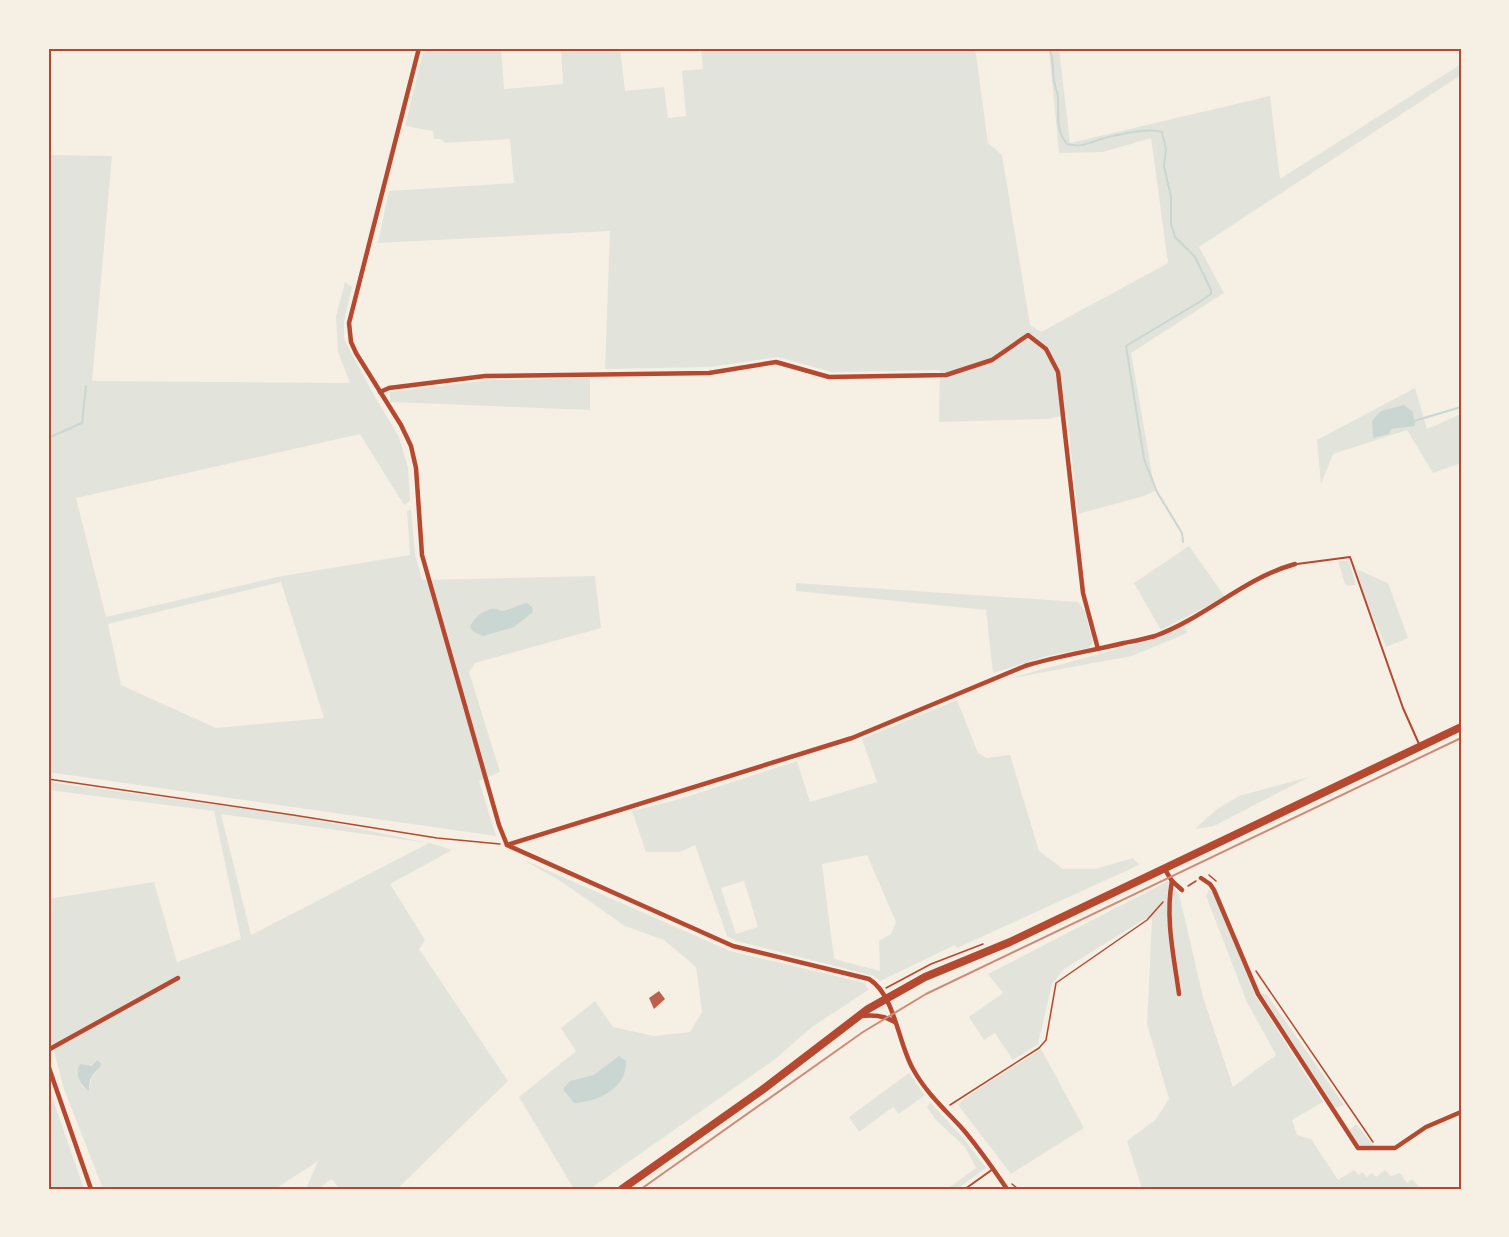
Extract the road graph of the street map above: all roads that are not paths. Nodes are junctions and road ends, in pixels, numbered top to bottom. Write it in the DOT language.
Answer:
graph roads {
  1 [pos="419,48"];
  2 [pos="380,392"];
  3 [pos="1295,564"];
  4 [pos="1098,649"];
  5 [pos="1461,727"];
  6 [pos="1420,746"];
  7 [pos="507,845"];
  8 [pos="1164,868"];
  9 [pos="1201,878"];
  10 [pos="1172,881"];
  11 [pos="1182,890"];
  12 [pos="178,978"];
  13 [pos="883,994"];
  14 [pos="1179,994"];
  15 [pos="859,1016"];
  16 [pos="895,1022"];
  17 [pos="48,1050"];
  18 [pos="48,1065"];
  19 [pos="1461,1112"];
  20 [pos="993,1169"];
  21 [pos="91,1189"];
  22 [pos="622,1189"];
  23 [pos="965,1189"];
  24 [pos="1007,1189"];
  1 -- 2 [label="street"];
  2 -- 4 [label="street"];
  2 -- 7 [label="street"];
  3 -- 4 [label="street"];
  3 -- 6 [label="lane"];
  4 -- 7 [label="street"];
  5 -- 6 [label="main road"];
  6 -- 8 [label="main road"];
  7 -- 13 [label="street"];
  8 -- 10 [label="street"];
  8 -- 13 [label="main road"];
  9 -- 19 [label="street"];
  10 -- 11 [label="street"];
  10 -- 14 [label="street"];
  12 -- 17 [label="street"];
  13 -- 15 [label="main road"];
  13 -- 16 [label="street"];
  15 -- 16 [label="street"];
  15 -- 22 [label="main road"];
  16 -- 20 [label="street"];
  18 -- 21 [label="street"];
  20 -- 23 [label="lane"];
  20 -- 24 [label="street"];
}
